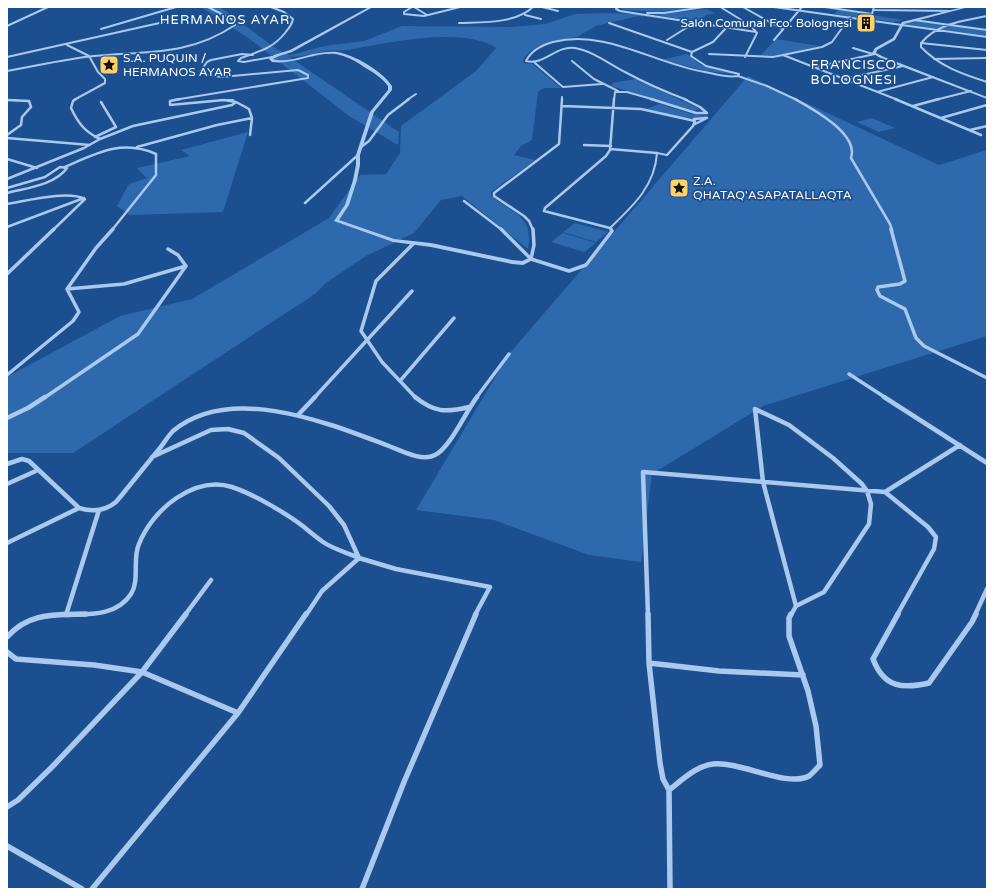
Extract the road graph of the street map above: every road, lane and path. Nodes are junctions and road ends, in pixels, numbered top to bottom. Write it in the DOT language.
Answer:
graph roads {
  1 [pos="48,7"];
  2 [pos="176,7"];
  3 [pos="208,7"];
  4 [pos="271,7"];
  5 [pos="371,7"];
  6 [pos="413,7"];
  7 [pos="460,7"];
  8 [pos="533,7"];
  9 [pos="542,7"];
  10 [pos="586,7"];
  11 [pos="590,7"];
  12 [pos="618,7"];
  13 [pos="704,7"];
  14 [pos="743,7"];
  15 [pos="774,7"];
  16 [pos="802,7"];
  17 [pos="825,7"];
  18 [pos="967,7"];
  19 [pos="722,8"];
  20 [pos="874,8"];
  21 [pos="558,11"];
  22 [pos="799,11"];
  23 [pos="950,11"];
  24 [pos="624,12"];
  25 [pos="427,15"];
  26 [pos="525,15"];
  27 [pos="987,16"];
  28 [pos="850,17"];
  29 [pos="541,19"];
  30 [pos="914,20"];
  31 [pos="164,22"];
  32 [pos="459,23"];
  33 [pos="609,23"];
  34 [pos="694,23"];
  35 [pos="901,24"];
  36 [pos="949,25"];
  37 [pos="7,26"];
  38 [pos="726,28"];
  39 [pos="782,29"];
  40 [pos="101,30"];
  41 [pos="936,30"];
  42 [pos="987,30"];
  43 [pos="756,32"];
  44 [pos="987,37"];
  45 [pos="668,40"];
  46 [pos="774,40"];
  47 [pos="921,43"];
  48 [pos="67,45"];
  49 [pos="853,48"];
  50 [pos="987,51"];
  51 [pos="692,52"];
  52 [pos="709,54"];
  53 [pos="875,54"];
  54 [pos="253,55"];
  55 [pos="783,55"];
  56 [pos="89,56"];
  57 [pos="272,56"];
  58 [pos="745,56"];
  59 [pos="7,57"];
  60 [pos="762,57"];
  61 [pos="986,58"];
  62 [pos="933,59"];
  63 [pos="572,61"];
  64 [pos="756,61"];
  65 [pos="535,63"];
  66 [pos="903,66"];
  67 [pos="814,67"];
  68 [pos="7,71"];
  69 [pos="738,76"];
  70 [pos="933,77"];
  71 [pos="843,79"];
  72 [pos="987,79"];
  73 [pos="982,80"];
  74 [pos="987,82"];
  75 [pos="602,84"];
  76 [pos="618,91"];
  77 [pos="970,91"];
  78 [pos="876,92"];
  79 [pos="416,94"];
  80 [pos="562,97"];
  81 [pos="987,98"];
  82 [pos="7,100"];
  83 [pos="101,102"];
  84 [pos="236,102"];
  85 [pos="987,105"];
  86 [pos="562,106"];
  87 [pos="912,106"];
  88 [pos="614,108"];
  89 [pos="252,118"];
  90 [pos="941,118"];
  91 [pos="691,119"];
  92 [pos="695,124"];
  93 [pos="987,126"];
  94 [pos="969,130"];
  95 [pos="250,135"];
  96 [pos="981,135"];
  97 [pos="7,136"];
  98 [pos="95,137"];
  99 [pos="100,139"];
  100 [pos="90,145"];
  101 [pos="584,145"];
  102 [pos="134,147"];
  103 [pos="361,147"];
  104 [pos="611,147"];
  105 [pos="657,153"];
  106 [pos="358,154"];
  107 [pos="668,155"];
  108 [pos="7,159"];
  109 [pos="65,167"];
  110 [pos="37,168"];
  111 [pos="7,180"];
  112 [pos="7,188"];
  113 [pos="7,192"];
  114 [pos="84,198"];
  115 [pos="464,201"];
  116 [pos="305,203"];
  117 [pos="7,204"];
  118 [pos="7,227"];
  119 [pos="610,228"];
  120 [pos="414,243"];
  121 [pos="168,249"];
  122 [pos="531,259"];
  123 [pos="186,266"];
  124 [pos="7,274"];
  125 [pos="67,289"];
  126 [pos="412,291"];
  127 [pos="454,318"];
  128 [pos="366,342"];
  129 [pos="510,354"];
  130 [pos="849,374"];
  131 [pos="7,375"];
  132 [pos="987,378"];
  133 [pos="400,381"];
  134 [pos="469,406"];
  135 [pos="298,415"];
  136 [pos="7,418"];
  137 [pos="960,445"];
  138 [pos="152,457"];
  139 [pos="987,463"];
  140 [pos="7,464"];
  141 [pos="38,470"];
  142 [pos="763,482"];
  143 [pos="7,484"];
  144 [pos="867,490"];
  145 [pos="885,492"];
  146 [pos="79,508"];
  147 [pos="100,510"];
  148 [pos="7,543"];
  149 [pos="359,558"];
  150 [pos="211,580"];
  151 [pos="987,589"];
  152 [pos="796,606"];
  153 [pos="66,615"];
  154 [pos="7,637"];
  155 [pos="7,652"];
  156 [pos="649,663"];
  157 [pos="142,672"];
  158 [pos="803,675"];
  159 [pos="238,713"];
  160 [pos="669,790"];
  161 [pos="7,807"];
  162 [pos="7,846"];
  163 [pos="82,889"];
  164 [pos="92,889"];
  165 [pos="362,889"];
  166 [pos="670,889"];
  1 -- 37 [label="street"];
  2 -- 40 [label="street"];
  3 -- 56 [label="street"];
  4 -- 54 [label="street"];
  5 -- 57 [label="street"];
  6 -- 25 [label="street"];
  6 -- 25 [label="street"];
  7 -- 25 [label="street"];
  8 -- 26 [label="street"];
  9 -- 21 [label="street"];
  10 -- 11 [label="street"];
  12 -- 24 [label="street"];
  13 -- 24 [label="street"];
  14 -- 39 [label="street"];
  15 -- 22 [label="street"];
  16 -- 22 [label="street"];
  17 -- 20 [label="street"];
  18 -- 23 [label="street"];
  19 -- 43 [label="street"];
  20 -- 23 [label="street"];
  22 -- 28 [label="street"];
  22 -- 39 [label="street"];
  23 -- 30 [label="street"];
  24 -- 34 [label="street"];
  26 -- 29 [label="street"];
  26 -- 32 [label="street"];
  27 -- 36 [label="street"];
  28 -- 35 [label="street"];
  28 -- 55 [label="street"];
  30 -- 35 [label="street"];
  30 -- 36 [label="street"];
  31 -- 48 [label="street"];
  33 -- 51 [label="street"];
  34 -- 38 [label="street"];
  34 -- 45 [label="street"];
  35 -- 41 [label="street"];
  35 -- 53 [label="street"];
  36 -- 41 [label="street"];
  36 -- 42 [label="street"];
  38 -- 43 [label="street"];
  38 -- 51 [label="street"];
  39 -- 46 [label="street"];
  41 -- 44 [label="street"];
  41 -- 47 [label="street"];
  43 -- 58 [label="street"];
  47 -- 50 [label="street"];
  47 -- 62 [label="street"];
  48 -- 56 [label="street"];
  48 -- 59 [label="street"];
  49 -- 53 [label="street"];
  50 -- 61 [label="street"];
  51 -- 69 [label="street"];
  52 -- 58 [label="street"];
  53 -- 66 [label="street"];
  53 -- 67 [label="street"];
  54 -- 57 [label="street"];
  54 -- 84 [label="street"];
  55 -- 60 [label="street"];
  55 -- 67 [label="street"];
  56 -- 68 [label="street"];
  56 -- 98 [label="street"];
  57 -- 103 [label="street"];
  58 -- 60 [label="street"];
  60 -- 64 [label="street"];
  61 -- 62 [label="street"];
  62 -- 73 [label="street"];
  63 -- 75 [label="street"];
  65 -- 69 [label="street"];
  65 -- 75 [label="street"];
  65 -- 76 [label="street"];
  66 -- 70 [label="street"];
  66 -- 71 [label="street"];
  67 -- 71 [label="street"];
  69 -- 132 [label="street"];
  70 -- 77 [label="street"];
  70 -- 78 [label="street"];
  71 -- 78 [label="street"];
  72 -- 73 [label="street"];
  73 -- 74 [label="street"];
  75 -- 76 [label="street"];
  76 -- 88 [label="street"];
  77 -- 81 [label="street"];
  77 -- 87 [label="street"];
  78 -- 87 [label="street"];
  79 -- 103 [label="street"];
  80 -- 86 [label="street"];
  82 -- 97 [label="street"];
  83 -- 98 [label="street"];
  84 -- 89 [label="street"];
  84 -- 99 [label="street"];
  85 -- 90 [label="street"];
  86 -- 88 [label="street"];
  86 -- 122 [label="street"];
  87 -- 90 [label="street"];
  88 -- 91 [label="street"];
  88 -- 104 [label="street"];
  89 -- 95 [label="street"];
  89 -- 102 [label="street"];
  90 -- 94 [label="street"];
  91 -- 92 [label="street"];
  91 -- 92 [label="street"];
  92 -- 107 [label="street"];
  93 -- 94 [label="street"];
  94 -- 96 [label="street"];
  97 -- 100 [label="street"];
  98 -- 99 [label="street"];
  99 -- 100 [label="street"];
  100 -- 110 [label="street"];
  101 -- 104 [label="street"];
  102 -- 109 [label="street"];
  102 -- 125 [label="street"];
  103 -- 106 [label="street"];
  104 -- 105 [label="street"];
  104 -- 119 [label="street"];
  105 -- 107 [label="street"];
  105 -- 119 [label="street"];
  106 -- 116 [label="street"];
  106 -- 120 [label="street"];
  108 -- 110 [label="street"];
  109 -- 112 [label="street"];
  109 -- 113 [label="street"];
  110 -- 111 [label="street"];
  114 -- 117 [label="street"];
  114 -- 118 [label="street"];
  114 -- 124 [label="street"];
  115 -- 122 [label="street"];
  119 -- 122 [label="street"];
  120 -- 122 [label="street"];
  120 -- 128 [label="street"];
  121 -- 123 [label="street"];
  123 -- 125 [label="street"];
  123 -- 136 [label="street"];
  125 -- 131 [label="street"];
  126 -- 128 [label="street"];
  127 -- 133 [label="street"];
  128 -- 133 [label="street"];
  128 -- 135 [label="street"];
  129 -- 134 [label="street"];
  130 -- 137 [label="street"];
  133 -- 134 [label="street"];
  134 -- 135 [label="street"];
  135 -- 138 [label="street"];
  137 -- 139 [label="street"];
  137 -- 145 [label="street"];
  138 -- 147 [label="street"];
  138 -- 149 [label="street"];
  140 -- 141 [label="street"];
  141 -- 143 [label="street"];
  141 -- 146 [label="street"];
  142 -- 144 [label="street"];
  142 -- 144 [label="street"];
  142 -- 152 [label="street"];
  142 -- 156 [label="street"];
  144 -- 145 [label="street"];
  144 -- 152 [label="street"];
  145 -- 151 [label="street"];
  146 -- 147 [label="street"];
  146 -- 148 [label="street"];
  147 -- 153 [label="street"];
  149 -- 153 [label="street"];
  149 -- 159 [label="street"];
  149 -- 165 [label="street"];
  150 -- 157 [label="street"];
  152 -- 158 [label="street"];
  153 -- 154 [label="street"];
  155 -- 157 [label="street"];
  156 -- 158 [label="street"];
  156 -- 160 [label="street"];
  157 -- 159 [label="street"];
  157 -- 161 [label="street"];
  158 -- 160 [label="street"];
  159 -- 164 [label="street"];
  160 -- 166 [label="street"];
  162 -- 163 [label="street"];
}
